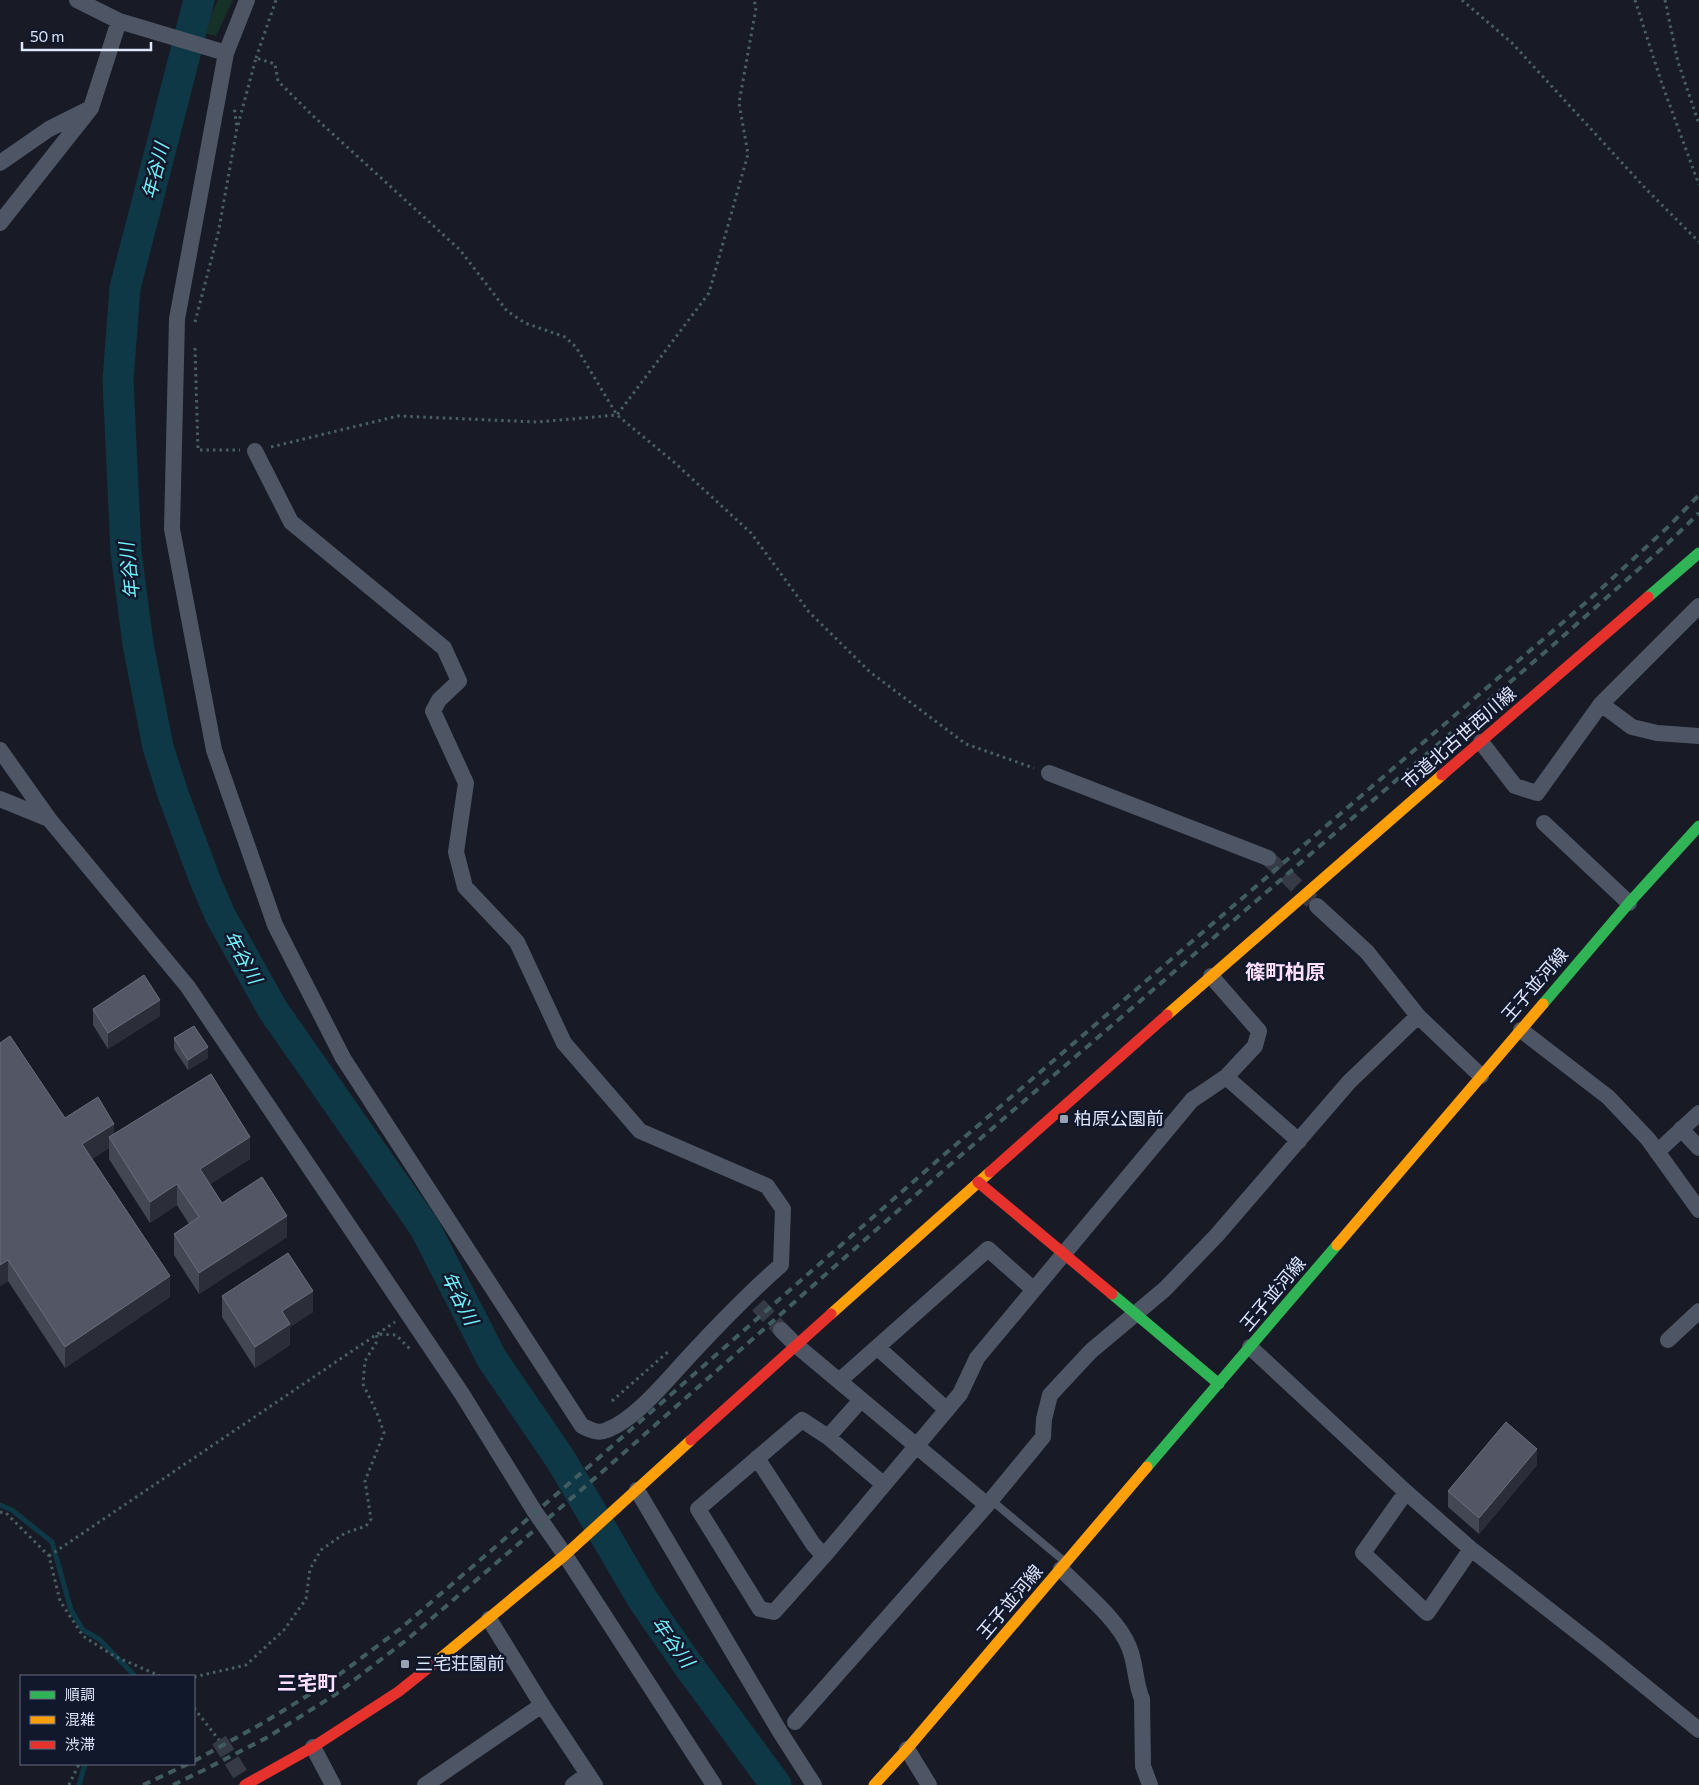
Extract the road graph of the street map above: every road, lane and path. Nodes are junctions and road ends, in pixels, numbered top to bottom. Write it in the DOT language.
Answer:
graph roads {
  1 [pos="78,0"];
  2 [pos="247,0"];
  3 [pos="276,0"];
  4 [pos="754,0"];
  5 [pos="1462,0"];
  6 [pos="1635,0"];
  7 [pos="1665,0"];
  8 [pos="118,21"];
  9 [pos="226,53"];
  10 [pos="256,58"];
  11 [pos="233,100"];
  12 [pos="91,108"];
  13 [pos="1699,124"];
  14 [pos="237,128"];
  15 [pos="0,163"];
  16 [pos="1699,185"];
  17 [pos="0,223"];
  18 [pos="1699,242"];
  19 [pos="194,326"];
  20 [pos="194,345"];
  21 [pos="617,415"];
  22 [pos="255,450"];
  23 [pos="1699,553"];
  24 [pos="1699,606"];
  25 [pos="1601,704"];
  26 [pos="1699,736"];
  27 [pos="1481,742"];
  28 [pos="0,750"];
  29 [pos="1049,774"];
  30 [pos="0,799"];
  31 [pos="49,819"];
  32 [pos="1544,823"];
  33 [pos="1699,826"];
  34 [pos="1268,858"];
  35 [pos="1629,903"];
  36 [pos="1318,906"];
  37 [pos="1211,976"];
  38 [pos="1418,1016"];
  39 [pos="1520,1030"];
  40 [pos="1481,1076"];
  41 [pos="1226,1077"];
  42 [pos="1699,1113"];
  43 [pos="1681,1129"];
  44 [pos="1299,1141"];
  45 [pos="1699,1148"];
  46 [pos="1657,1152"];
  47 [pos="978,1182"];
  48 [pos="1699,1210"];
  49 [pos="1063,1254"];
  50 [pos="1033,1289"];
  51 [pos="1699,1311"];
  52 [pos="408,1314"];
  53 [pos="1135,1314"];
  54 [pos="782,1330"];
  55 [pos="377,1334"];
  56 [pos="1668,1340"];
  57 [pos="796,1345"];
  58 [pos="1250,1347"];
  59 [pos="878,1348"];
  60 [pos="413,1352"];
  61 [pos="839,1381"];
  62 [pos="1218,1384"];
  63 [pos="861,1400"];
  64 [pos="947,1410"];
  65 [pos="828,1436"];
  66 [pos="916,1446"];
  67 [pos="757,1458"];
  68 [pos="883,1484"];
  69 [pos="637,1490"];
  70 [pos="1406,1492"];
  71 [pos="989,1503"];
  72 [pos="0,1512"];
  73 [pos="1471,1549"];
  74 [pos="570,1550"];
  75 [pos="48,1556"];
  76 [pos="824,1556"];
  77 [pos="1063,1566"];
  78 [pos="489,1619"];
  79 [pos="151,1672"];
  80 [pos="146,1675"];
  81 [pos="158,1675"];
  82 [pos="195,1678"];
  83 [pos="542,1705"];
  84 [pos="195,1709"];
  85 [pos="796,1722"];
  86 [pos="1699,1730"];
  87 [pos="218,1740"];
  88 [pos="313,1747"];
  89 [pos="907,1749"];
  90 [pos="79,1765"];
  91 [pos="592,1780"];
  92 [pos="712,1784"];
  93 [pos="69,1785"];
  94 [pos="245,1785"];
  95 [pos="333,1785"];
  96 [pos="424,1785"];
  97 [pos="573,1785"];
  98 [pos="814,1785"];
  99 [pos="874,1785"];
  100 [pos="929,1785"];
  101 [pos="1150,1785"];
  1 -- 8 [label="street"];
  2 -- 9 [label="street"];
  3 -- 10 [label="path"];
  4 -- 21 [label="path"];
  5 -- 18 [label="path"];
  6 -- 16 [label="path"];
  7 -- 13 [label="path"];
  8 -- 9 [label="street"];
  8 -- 12 [label="street"];
  9 -- 22 [label="street"];
  10 -- 14 [label="path"];
  10 -- 21 [label="path"];
  11 -- 14 [label="path"];
  12 -- 15 [label="street"];
  12 -- 17 [label="street"];
  14 -- 19 [label="path"];
  20 -- 22 [label="path"];
  21 -- 22 [label="path"];
  21 -- 29 [label="path"];
  23 -- 27 [label="street, 市道北古世西川線"];
  24 -- 25 [label="street"];
  25 -- 26 [label="street"];
  25 -- 27 [label="street"];
  27 -- 37 [label="street, 市道北古世西川線"];
  28 -- 31 [label="street"];
  29 -- 34 [label="street"];
  30 -- 31 [label="street"];
  31 -- 52 [label="street"];
  32 -- 35 [label="street"];
  33 -- 35 [label="street, 王子並河線"];
  35 -- 39 [label="street, 王子並河線"];
  36 -- 38 [label="street"];
  37 -- 41 [label="street"];
  37 -- 47 [label="street, 市道北古世西川線"];
  38 -- 40 [label="street"];
  38 -- 44 [label="street"];
  39 -- 40 [label="street, 王子並河線"];
  39 -- 46 [label="street"];
  40 -- 58 [label="street, 王子並河線"];
  41 -- 44 [label="street"];
  41 -- 49 [label="street"];
  42 -- 43 [label="street"];
  43 -- 45 [label="street"];
  43 -- 46 [label="street"];
  44 -- 53 [label="street"];
  46 -- 48 [label="street"];
  47 -- 49 [label="street"];
  47 -- 57 [label="street, 市道北古世西川線"];
  49 -- 50 [label="street"];
  49 -- 53 [label="street"];
  50 -- 59 [label="street"];
  50 -- 64 [label="street"];
  51 -- 56 [label="street"];
  52 -- 55 [label="path"];
  52 -- 74 [label="street"];
  53 -- 62 [label="street"];
  53 -- 71 [label="street"];
  54 -- 57 [label="street"];
  55 -- 60 [label="path"];
  55 -- 75 [label="path"];
  55 -- 82 [label="path"];
  57 -- 61 [label="street"];
  57 -- 69 [label="street, 市道北古世西川線"];
  58 -- 62 [label="street, 王子並河線"];
  58 -- 70 [label="street"];
  59 -- 61 [label="street"];
  59 -- 64 [label="street"];
  61 -- 63 [label="street"];
  62 -- 77 [label="street, 王子並河線"];
  63 -- 65 [label="street"];
  63 -- 66 [label="street"];
  64 -- 66 [label="street"];
  65 -- 67 [label="street"];
  65 -- 68 [label="street"];
  66 -- 68 [label="street"];
  66 -- 71 [label="street"];
  67 -- 76 [label="street"];
  67 -- 76 [label="street"];
  68 -- 76 [label="street"];
  69 -- 74 [label="street, 市道北古世西川線"];
  69 -- 98 [label="street"];
  70 -- 73 [label="street"];
  70 -- 73 [label="street"];
  71 -- 77 [label="lane"];
  71 -- 85 [label="street"];
  72 -- 75 [label="path"];
  73 -- 86 [label="street"];
  74 -- 78 [label="street, 市道北古世西川線"];
  74 -- 92 [label="street"];
  75 -- 79 [label="path"];
  77 -- 89 [label="street, 王子並河線"];
  77 -- 101 [label="street"];
  78 -- 83 [label="street"];
  78 -- 88 [label="street, 市道北古世西川線"];
  79 -- 80 [label="path"];
  79 -- 81 [label="path"];
  83 -- 91 [label="street"];
  83 -- 96 [label="street"];
  84 -- 87 [label="path"];
  88 -- 94 [label="street, 市道北古世西川線"];
  88 -- 95 [label="street"];
  89 -- 99 [label="street, 王子並河線"];
  89 -- 100 [label="street"];
  90 -- 93 [label="path"];
  91 -- 97 [label="street"];
}
